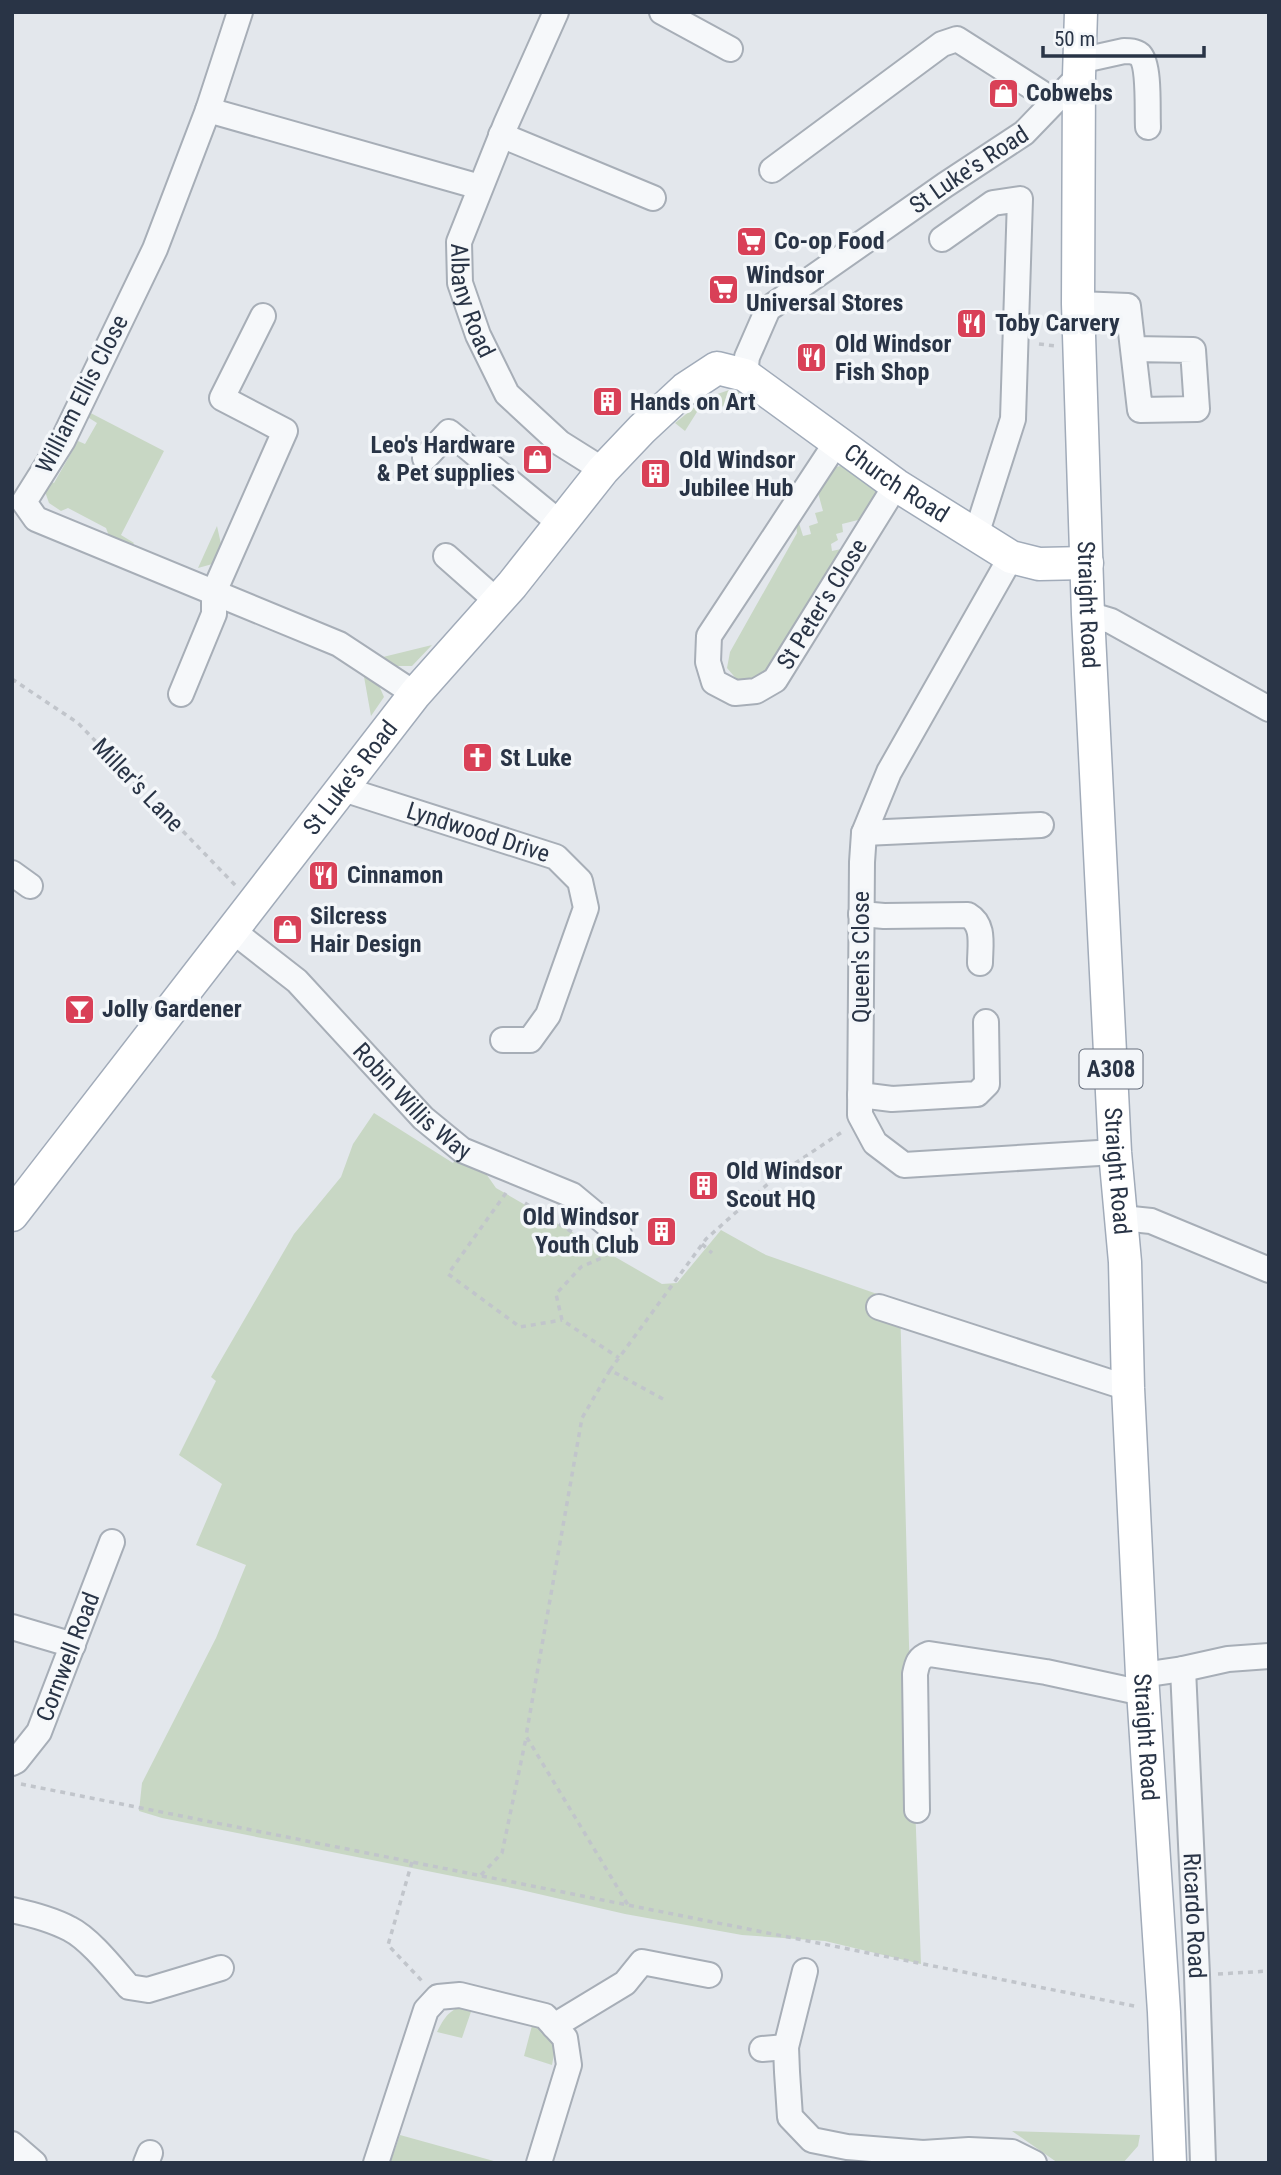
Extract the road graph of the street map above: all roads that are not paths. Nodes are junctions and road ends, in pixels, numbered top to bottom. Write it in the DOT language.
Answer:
graph roads {
  1 [pos="240,12"];
  2 [pos="556,12"];
  3 [pos="662,12"];
  4 [pos="1081,12"];
  5 [pos="730,49"];
  6 [pos="1079,69"];
  7 [pos="1054,101"];
  8 [pos="208,110"];
  9 [pos="1148,127"];
  10 [pos="501,135"];
  11 [pos="772,170"];
  12 [pos="480,187"];
  13 [pos="653,198"];
  14 [pos="943,239"];
  15 [pos="1079,304"];
  16 [pos="263,316"];
  17 [pos="1133,349"];
  18 [pos="731,372"];
  19 [pos="836,443"];
  20 [pos="425,458"];
  21 [pos="603,470"];
  22 [pos="896,485"];
  23 [pos="18,506"];
  24 [pos="561,524"];
  25 [pos="976,535"];
  26 [pos="446,556"];
  27 [pos="1011,557"];
  28 [pos="1087,563"];
  29 [pos="214,592"];
  30 [pos="498,602"];
  31 [pos="1088,614"];
  32 [pos="181,694"];
  33 [pos="415,694"];
  34 [pos="1269,709"];
  35 [pos="341,788"];
  36 [pos="1041,825"];
  37 [pos="864,834"];
  38 [pos="861,914"];
  39 [pos="233,931"];
  40 [pos="980,963"];
  41 [pos="986,1022"];
  42 [pos="503,1040"];
  43 [pos="861,1107"];
  44 [pos="1115,1152"];
  45 [pos="13,1212"];
  46 [pos="1122,1218"];
  47 [pos="619,1234"];
  48 [pos="1269,1270"];
  49 [pos="879,1307"];
  50 [pos="1128,1388"];
  51 [pos="112,1542"];
  52 [pos="12,1627"];
  53 [pos="73,1645"];
  54 [pos="1269,1656"];
  55 [pos="1183,1669"];
  56 [pos="1142,1684"];
  57 [pos="12,1763"];
  58 [pos="917,1810"];
  59 [pos="12,1910"];
  60 [pos="221,1968"];
  61 [pos="804,1971"];
  62 [pos="709,1975"];
  63 [pos="554,2026"];
  64 [pos="12,2144"];
  65 [pos="923,2158"];
  66 [pos="34,2163"];
  67 [pos="376,2163"];
  68 [pos="540,2163"];
  69 [pos="1034,2163"];
  70 [pos="1170,2163"];
  71 [pos="1202,2163"];
  1 -- 8 [label="street, William Ellis Close"];
  2 -- 10 [label="street, Albany Road"];
  3 -- 5 [label="street"];
  4 -- 6 [label="main road, Straight Road / A308"];
  6 -- 7 [label="street, St Luke's Road"];
  6 -- 9 [label="street"];
  6 -- 15 [label="main road, Straight Road / A308"];
  7 -- 11 [label="street"];
  7 -- 18 [label="street, St Luke's Road"];
  8 -- 12 [label="street"];
  8 -- 23 [label="street, William Ellis Close"];
  10 -- 12 [label="street, Albany Road"];
  10 -- 13 [label="street"];
  12 -- 21 [label="street, Albany Road"];
  14 -- 25 [label="street"];
  15 -- 17 [label="street"];
  15 -- 28 [label="main road, Straight Road / A308"];
  16 -- 29 [label="street"];
  18 -- 19 [label="main road, Church Road"];
  18 -- 21 [label="main road, St Luke's Road"];
  19 -- 22 [label="main road, Church Road"];
  19 -- 22 [label="street, St Peter's Close"];
  20 -- 24 [label="street"];
  21 -- 24 [label="main road, St Luke's Road"];
  22 -- 25 [label="main road, Church Road"];
  23 -- 29 [label="street, William Ellis Close"];
  24 -- 30 [label="main road, St Luke's Road"];
  25 -- 27 [label="main road, Church Road"];
  26 -- 30 [label="street"];
  27 -- 28 [label="main road, Church Road"];
  27 -- 37 [label="street, Queen's Close"];
  28 -- 31 [label="main road, Straight Road / A308"];
  29 -- 32 [label="street"];
  29 -- 33 [label="street, William Ellis Close"];
  30 -- 33 [label="main road, St Luke's Road"];
  31 -- 34 [label="street"];
  31 -- 44 [label="main road, Straight Road / A308"];
  33 -- 35 [label="main road, St Luke's Road"];
  35 -- 39 [label="main road, St Luke's Road"];
  35 -- 42 [label="street, Lyndwood Drive"];
  36 -- 37 [label="street"];
  37 -- 38 [label="street, Queen's Close"];
  38 -- 40 [label="street"];
  38 -- 43 [label="street, Queen's Close"];
  39 -- 45 [label="main road, St Luke's Road"];
  39 -- 47 [label="street, Robin Willis Way"];
  41 -- 43 [label="street"];
  43 -- 44 [label="street"];
  44 -- 46 [label="main road, Straight Road / A308"];
  46 -- 48 [label="street"];
  46 -- 50 [label="main road, Straight Road / A308"];
  49 -- 50 [label="street"];
  50 -- 56 [label="main road, Straight Road / A308"];
  51 -- 53 [label="street, Cornwell Road"];
  52 -- 53 [label="street"];
  53 -- 57 [label="street, Cornwell Road"];
  54 -- 55 [label="street"];
  55 -- 56 [label="street"];
  55 -- 71 [label="street, Ricardo Road"];
  56 -- 58 [label="street"];
  56 -- 70 [label="main road, Straight Road / A308"];
  59 -- 60 [label="street"];
  61 -- 65 [label="street"];
  62 -- 63 [label="street"];
  63 -- 67 [label="street"];
  63 -- 68 [label="street"];
  64 -- 66 [label="street"];
  65 -- 69 [label="street"];
}
